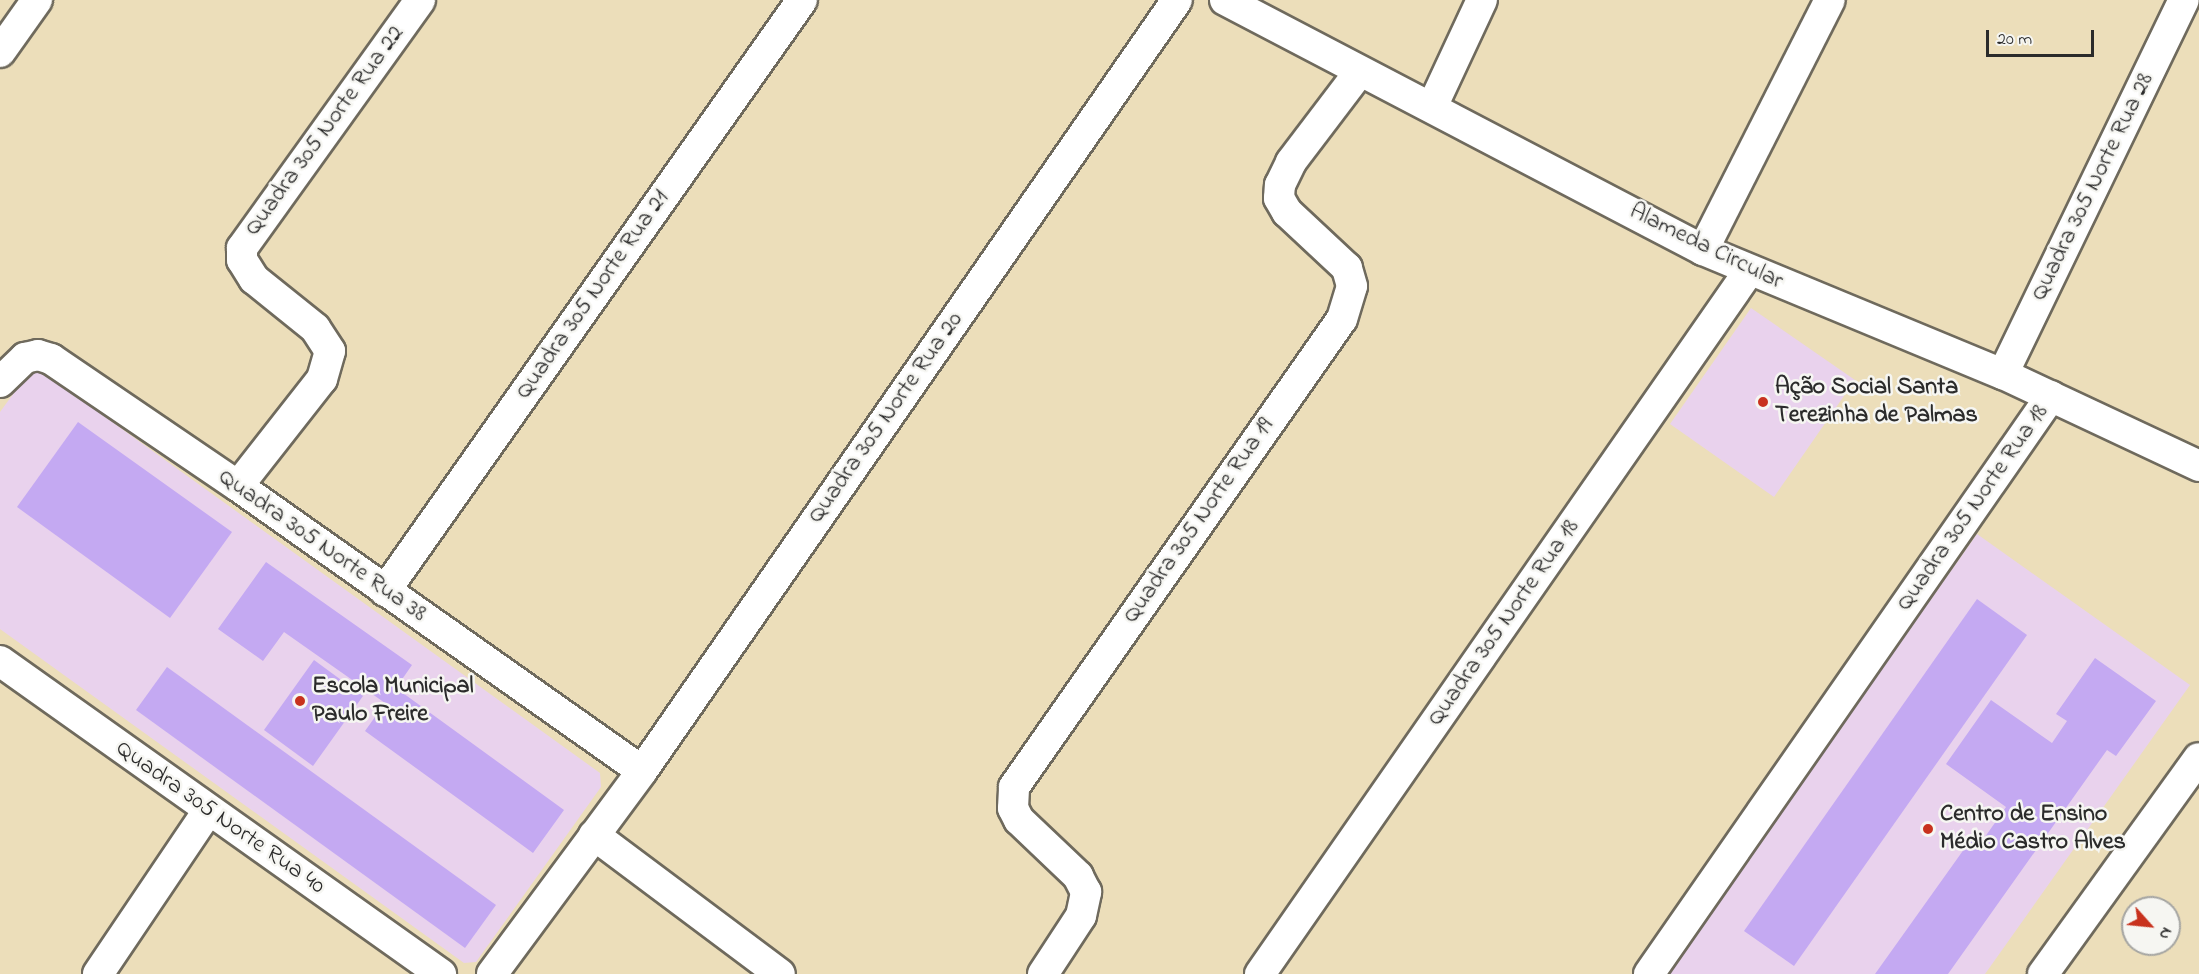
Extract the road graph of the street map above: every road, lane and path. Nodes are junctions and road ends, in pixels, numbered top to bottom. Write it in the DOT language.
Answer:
graph roads {
  1 [pos="37,0"];
  2 [pos="420,0"];
  3 [pos="802,0"];
  4 [pos="1177,0"];
  5 [pos="1226,0"];
  6 [pos="1482,0"];
  7 [pos="1830,0"];
  8 [pos="2184,0"];
  9 [pos="0,52"];
  10 [pos="1360,71"];
  11 [pos="1432,107"];
  12 [pos="1703,250"];
  13 [pos="1749,271"];
  14 [pos="2003,374"];
  15 [pos="0,382"];
  16 [pos="2050,396"];
  17 [pos="2199,466"];
  18 [pos="238,486"];
  19 [pos="385,591"];
  20 [pos="0,661"];
  21 [pos="2199,758"];
  22 [pos="642,771"];
  23 [pos="208,811"];
  24 [pos="594,835"];
  25 [pos="98,974"];
  26 [pos="441,974"];
  27 [pos="492,974"];
  28 [pos="780,974"];
  29 [pos="1043,974"];
  30 [pos="1260,974"];
  31 [pos="1649,974"];
  32 [pos="2043,974"];
  1 -- 9 [label="street"];
  2 -- 18 [label="street, Quadra 305 Norte Rua 22"];
  3 -- 19 [label="street, Quadra 305 Norte Rua 21"];
  4 -- 22 [label="street, Quadra 305 Norte Rua 20"];
  5 -- 10 [label="street, Alameda Circular"];
  6 -- 11 [label="street"];
  7 -- 12 [label="street"];
  8 -- 14 [label="street, Quadra 305 Norte Rua 28"];
  10 -- 11 [label="street, Alameda Circular"];
  10 -- 29 [label="street, Quadra 305 Norte Rua 19"];
  11 -- 12 [label="street, Alameda Circular"];
  12 -- 13 [label="street, Alameda Circular"];
  13 -- 14 [label="street, Alameda Circular"];
  13 -- 30 [label="street, Quadra 305 Norte Rua 18"];
  14 -- 16 [label="street, Alameda Circular"];
  15 -- 18 [label="street, Quadra 305 Norte Rua 38"];
  16 -- 17 [label="street, Alameda Circular"];
  16 -- 31 [label="street, Quadra 305 Norte Rua 18"];
  18 -- 19 [label="street, Quadra 305 Norte Rua 38"];
  19 -- 22 [label="street, Quadra 305 Norte Rua 38"];
  20 -- 23 [label="street, Quadra 305 Norte Rua 40"];
  21 -- 32 [label="street"];
  22 -- 24 [label="street, Quadra 305 Norte Rua 20"];
  23 -- 25 [label="street"];
  23 -- 26 [label="street, Quadra 305 Norte Rua 40"];
  24 -- 27 [label="street, Quadra 305 Norte Rua 20"];
  24 -- 28 [label="street"];
}
